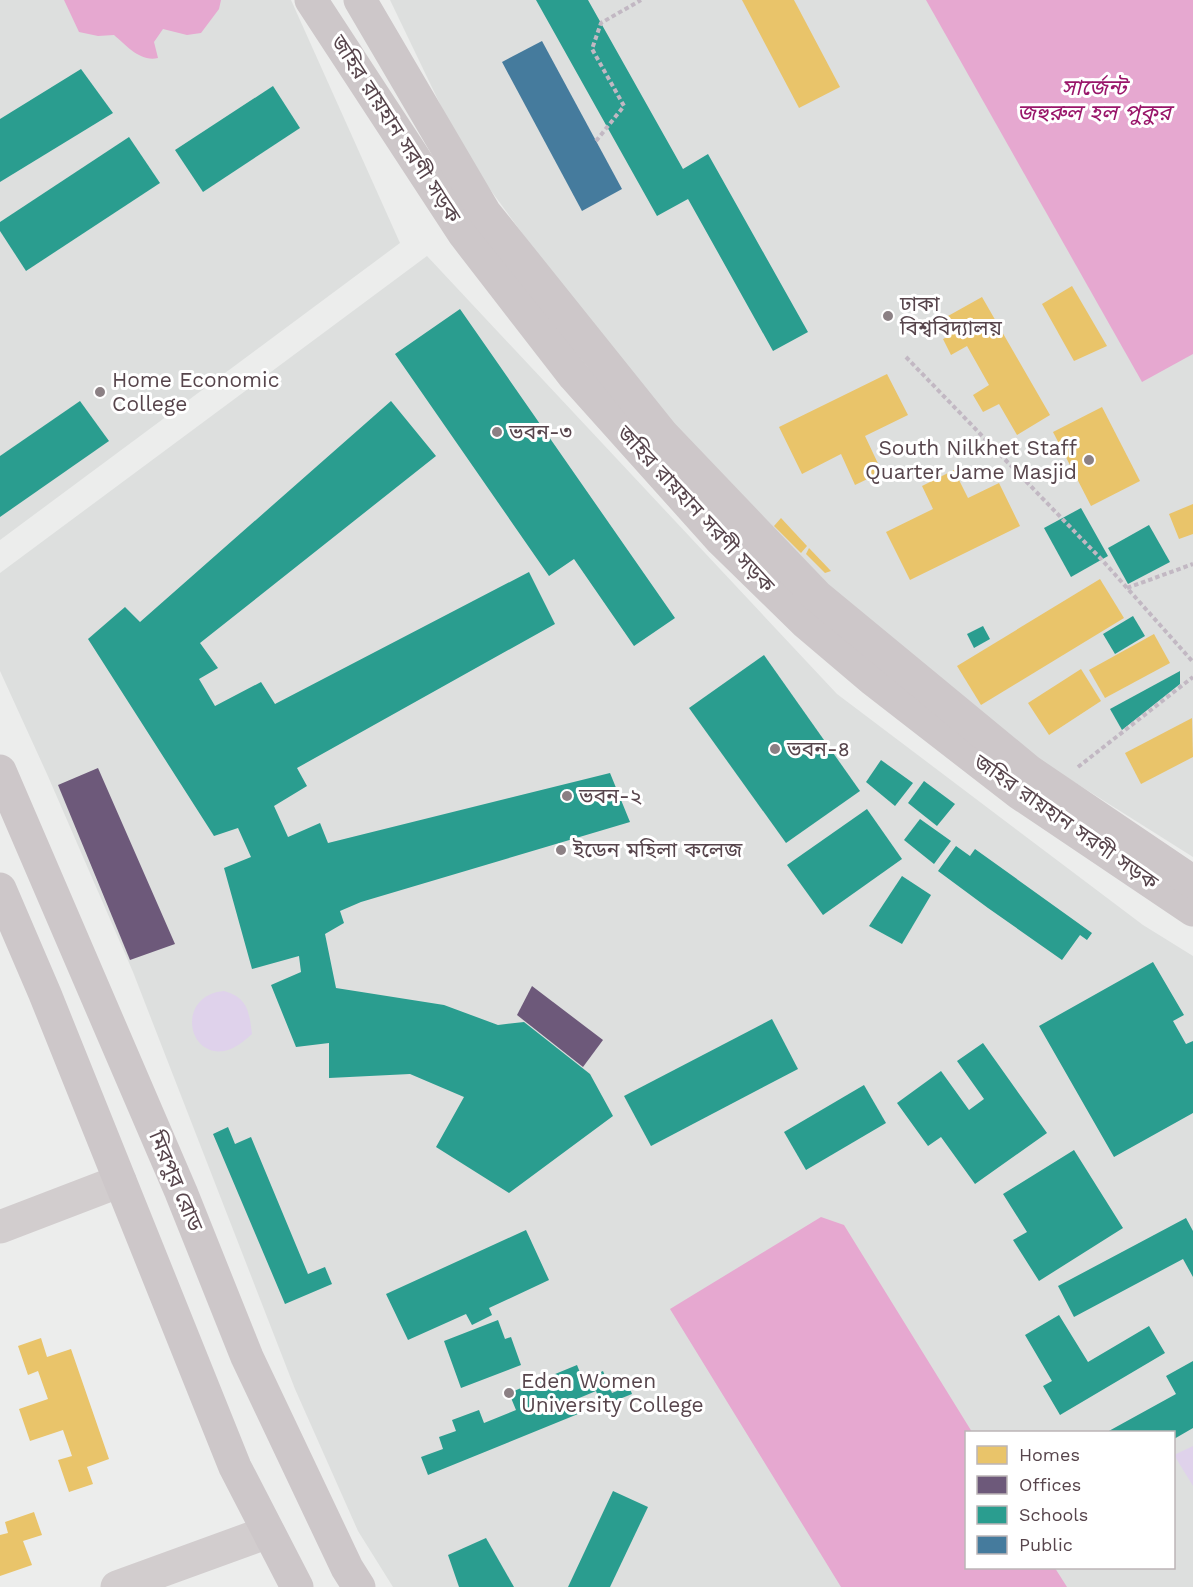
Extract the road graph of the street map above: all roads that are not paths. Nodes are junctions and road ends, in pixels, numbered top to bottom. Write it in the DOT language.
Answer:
graph roads {
  1 [pos="311,0"];
  2 [pos="360,0"];
  3 [pos="0,771"];
  4 [pos="1193,882"];
  5 [pos="0,889"];
  6 [pos="1193,910"];
  7 [pos="120,1181"];
  8 [pos="0,1227"];
  9 [pos="268,1532"];
  10 [pos="117,1587"];
  11 [pos="297,1587"];
  12 [pos="359,1587"];
  1 -- 6 [label="main road, জহির রায়হান সরণী সড়ক"];
  2 -- 4 [label="main road"];
  3 -- 12 [label="main road, মিরপুর রোড"];
  5 -- 7 [label="main road"];
  7 -- 8 [label="street"];
  7 -- 9 [label="main road"];
  9 -- 10 [label="street"];
  9 -- 11 [label="main road"];
}
